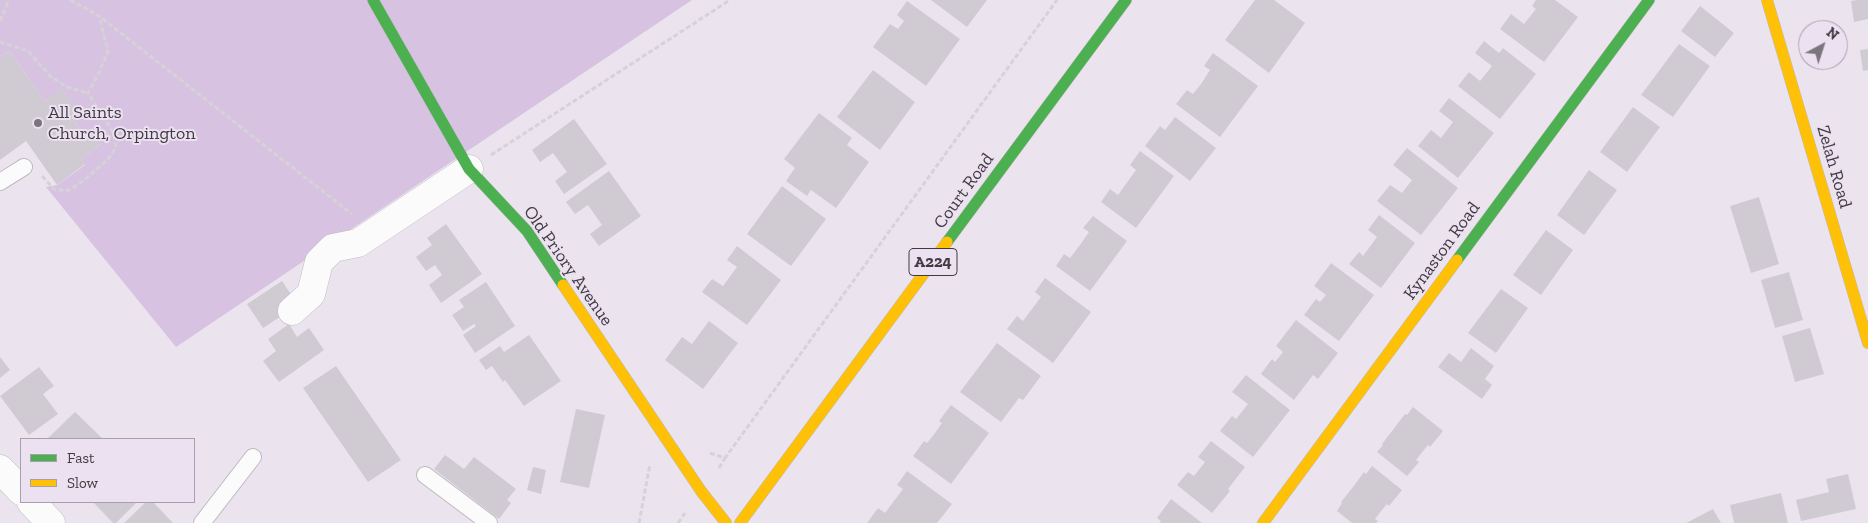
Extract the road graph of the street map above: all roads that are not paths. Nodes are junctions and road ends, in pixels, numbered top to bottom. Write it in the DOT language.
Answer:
graph roads {
  1 [pos="373,0"];
  2 [pos="1126,0"];
  3 [pos="1649,0"];
  4 [pos="1767,0"];
  5 [pos="24,167"];
  6 [pos="469,169"];
  7 [pos="0,182"];
  8 [pos="292,311"];
  9 [pos="1868,343"];
  10 [pos="253,457"];
  11 [pos="0,469"];
  12 [pos="425,475"];
  13 [pos="20,491"];
  14 [pos="32,503"];
  15 [pos="50,523"];
  16 [pos="202,523"];
  17 [pos="489,523"];
  18 [pos="726,523"];
  19 [pos="740,523"];
  20 [pos="1263,523"];
  1 -- 6 [label="street, Old Priory Avenue"];
  2 -- 19 [label="street, Court Road / A224"];
  3 -- 20 [label="street, Kynaston Road"];
  4 -- 9 [label="street, Zelah Road"];
  5 -- 7 [label="lane"];
  6 -- 8 [label="street"];
  6 -- 18 [label="street, Old Priory Avenue"];
  10 -- 16 [label="lane"];
  11 -- 13 [label="street"];
  12 -- 17 [label="lane"];
  14 -- 15 [label="street"];
}
